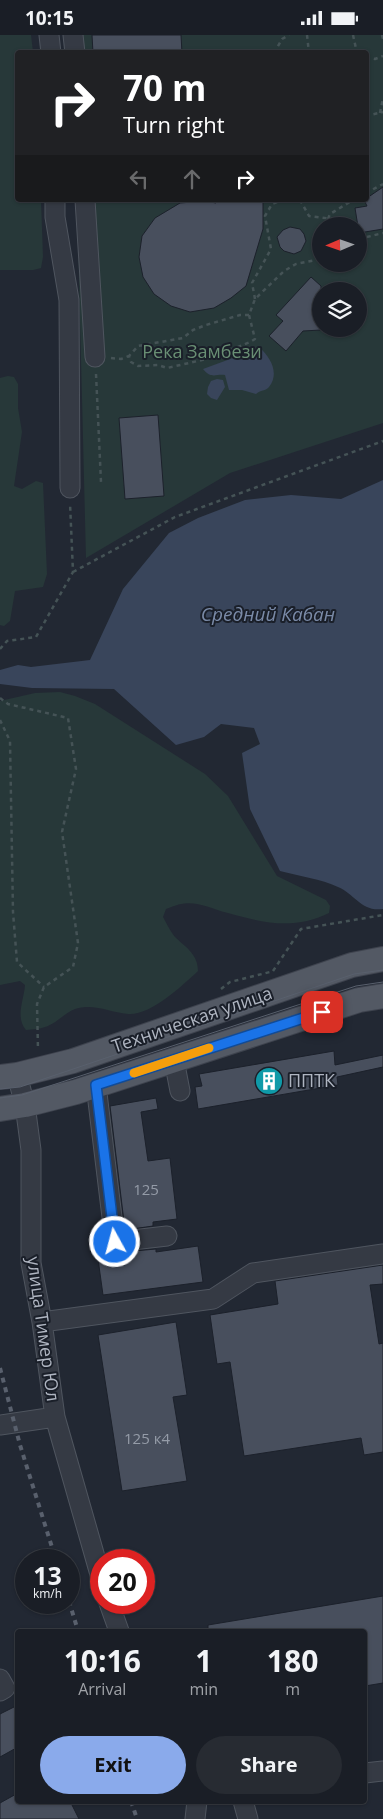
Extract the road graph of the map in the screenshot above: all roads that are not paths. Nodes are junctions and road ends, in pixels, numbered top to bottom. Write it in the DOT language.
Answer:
graph roads {
  1 [pos="49,35"];
  2 [pos="73,35"];
  3 [pos="51,50"];
  4 [pos="75,50"];
  5 [pos="55,202"];
  6 [pos="85,202"];
  7 [pos="95,357"];
  8 [pos="70,488"];
  9 [pos="383,959"];
  10 [pos="383,997"];
  11 [pos="174,1060"];
  12 [pos="8,1076"];
  13 [pos="96,1085"];
  14 [pos="180,1091"];
  15 [pos="26,1105"];
  16 [pos="0,1109"];
  17 [pos="167,1236"];
  18 [pos="383,1254"];
  19 [pos="42,1322"];
  20 [pos="55,1417"];
  21 [pos="0,1425"];
  22 [pos="93,1549"];
  23 [pos="113,1614"];
  24 [pos="118,1629"];
  25 [pos="383,1771"];
  26 [pos="367,1773"];
  27 [pos="197,1804"];
  28 [pos="244,1804"];
  29 [pos="195,1819"];
  30 [pos="248,1819"];
  1 -- 3 [label="street"];
  2 -- 4 [label="street"];
  5 -- 8 [label="street"];
  6 -- 7 [label="street"];
  9 -- 12 [label="main road, Техническая улица"];
  10 -- 11 [label="main road, Техническая улица"];
  11 -- 13 [label="main road, Техническая улица"];
  11 -- 14 [label="street"];
  12 -- 15 [label="street, улица Тимер Юл"];
  13 -- 15 [label="main road, Техническая улица"];
  13 -- 17 [label="street"];
  15 -- 16 [label="main road, Техническая улица"];
  15 -- 19 [label="street, улица Тимер Юл"];
  18 -- 19 [label="street"];
  19 -- 20 [label="street, улица Тимер Юл"];
  20 -- 21 [label="street"];
  20 -- 22 [label="street, улица Тимер Юл"];
  23 -- 24 [label="street"];
  25 -- 26 [label="street"];
  27 -- 29 [label="street"];
  28 -- 30 [label="street"];
}
